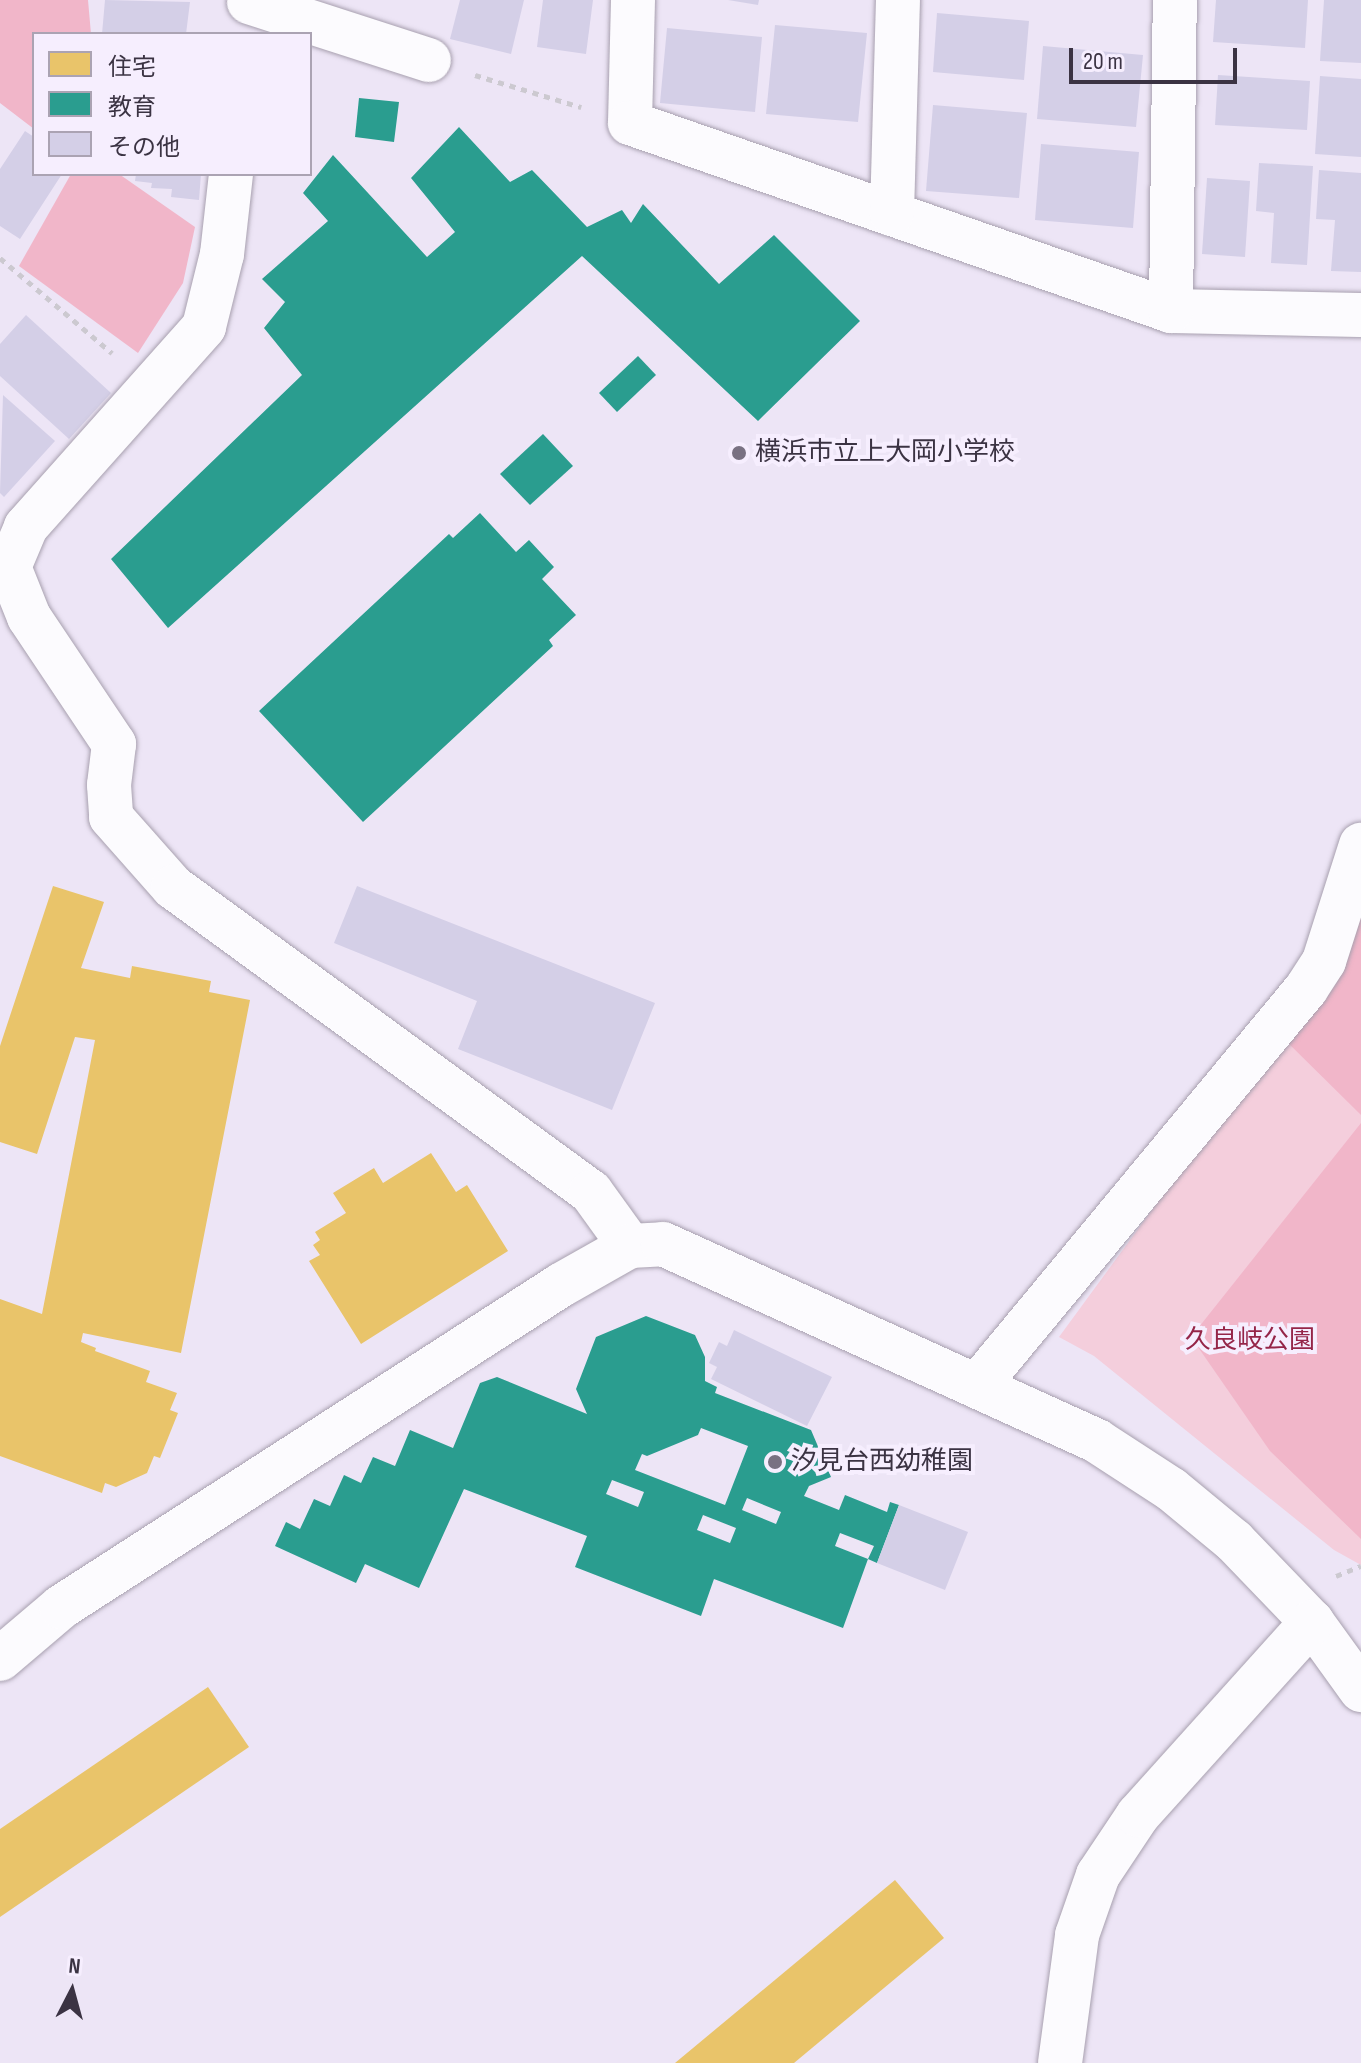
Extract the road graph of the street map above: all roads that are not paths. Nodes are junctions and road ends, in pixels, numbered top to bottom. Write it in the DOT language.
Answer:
graph roads {
  1 [pos="633,0"];
  2 [pos="898,0"];
  3 [pos="1175,0"];
  4 [pos="248,12"];
  5 [pos="429,60"];
  6 [pos="231,176"];
  7 [pos="892,214"];
  8 [pos="1171,311"];
  9 [pos="1361,315"];
  10 [pos="1361,845"];
  11 [pos="630,1246"];
  12 [pos="977,1386"];
  13 [pos="1312,1622"];
  14 [pos="0,1659"];
  15 [pos="1361,1690"];
  16 [pos="1060,2063"];
  1 -- 7 [label="street"];
  2 -- 7 [label="street"];
  3 -- 8 [label="street"];
  4 -- 5 [label="street"];
  6 -- 11 [label="street"];
  7 -- 8 [label="street"];
  8 -- 9 [label="street"];
  10 -- 12 [label="street"];
  11 -- 12 [label="street"];
  11 -- 14 [label="street"];
  12 -- 13 [label="street"];
  13 -- 15 [label="street"];
  13 -- 16 [label="street"];
}
